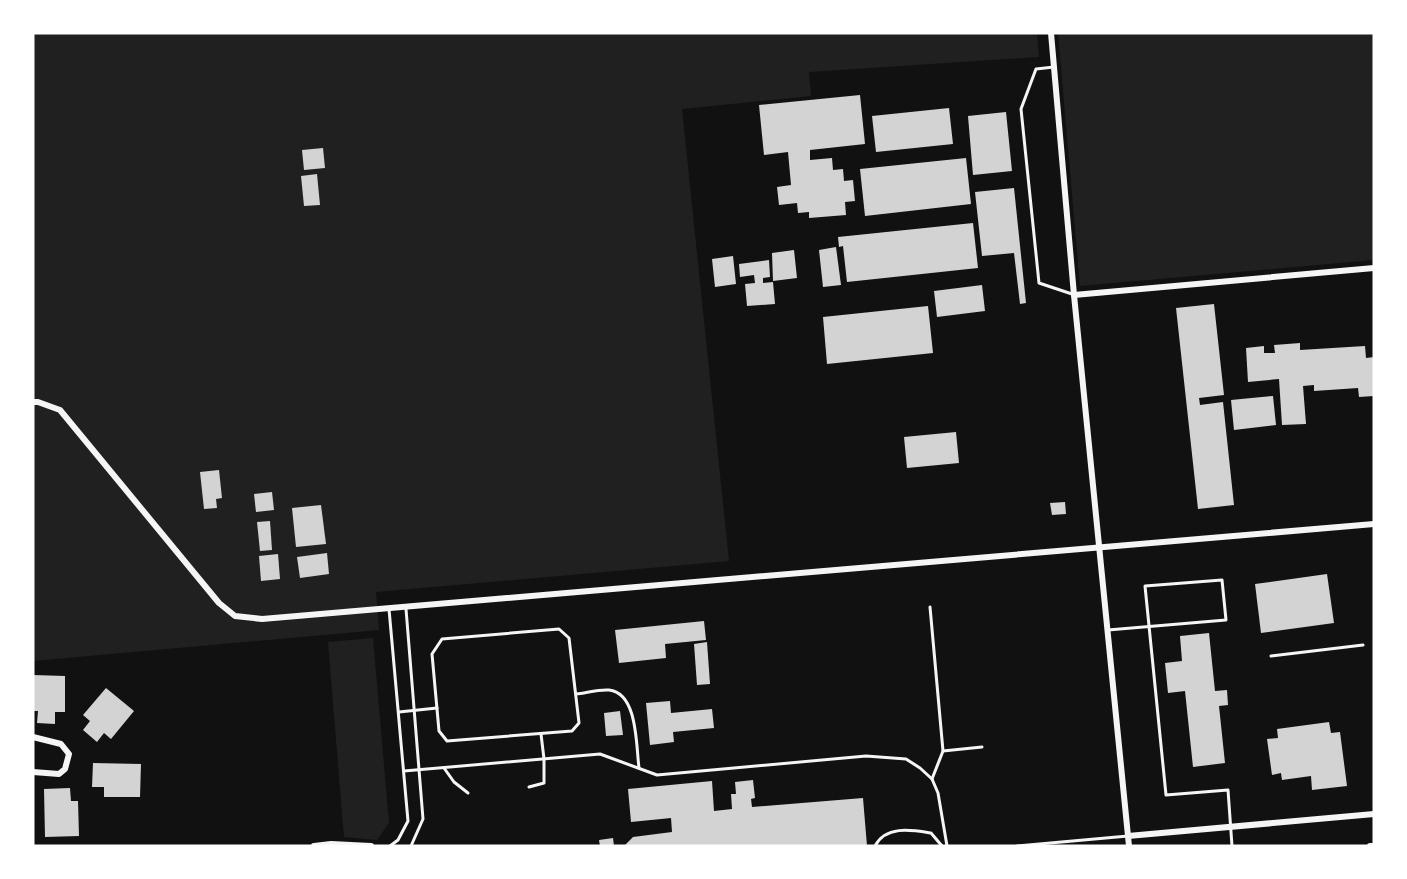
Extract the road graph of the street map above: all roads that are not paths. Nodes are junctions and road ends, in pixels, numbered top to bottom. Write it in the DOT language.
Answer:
graph roads {
  1 [pos="1051,33"];
  2 [pos="1054,67"];
  3 [pos="1374,268"];
  4 [pos="1074,295"];
  5 [pos="33,402"];
  6 [pos="1374,524"];
  7 [pos="1100,547"];
  8 [pos="405,607"];
  9 [pos="930,607"];
  10 [pos="389,608"];
  11 [pos="1150,626"];
  12 [pos="1108,630"];
  13 [pos="1363,645"];
  14 [pos="1271,656"];
  15 [pos="576,694"];
  16 [pos="437,708"];
  17 [pos="413,710"];
  18 [pos="399,712"];
  19 [pos="540,734"];
  20 [pos="33,737"];
  21 [pos="982,747"];
  22 [pos="944,751"];
  23 [pos="544,759"];
  24 [pos="444,768"];
  25 [pos="639,768"];
  26 [pos="419,770"];
  27 [pos="404,771"];
  28 [pos="33,772"];
  29 [pos="932,778"];
  30 [pos="529,788"];
  31 [pos="468,793"];
  32 [pos="1374,814"];
  33 [pos="1231,827"];
  34 [pos="1128,836"];
  35 [pos="315,846"];
  36 [pos="371,846"];
  37 [pos="390,846"];
  38 [pos="411,846"];
  39 [pos="875,846"];
  40 [pos="945,846"];
  41 [pos="1017,846"];
  42 [pos="1129,846"];
  43 [pos="1232,846"];
  1 -- 2 [label="street"];
  2 -- 4 [label="street"];
  2 -- 4 [label="lane"];
  3 -- 4 [label="street"];
  4 -- 7 [label="street"];
  5 -- 10 [label="street"];
  6 -- 7 [label="street"];
  7 -- 8 [label="street"];
  7 -- 12 [label="street"];
  8 -- 10 [label="street"];
  8 -- 17 [label="lane"];
  9 -- 22 [label="lane"];
  10 -- 18 [label="lane"];
  11 -- 11 [label="lane"];
  11 -- 12 [label="lane"];
  11 -- 33 [label="lane"];
  12 -- 34 [label="street"];
  13 -- 14 [label="lane"];
  15 -- 16 [label="lane"];
  15 -- 19 [label="lane"];
  15 -- 25 [label="lane"];
  16 -- 17 [label="lane"];
  16 -- 19 [label="lane"];
  17 -- 18 [label="lane"];
  17 -- 26 [label="lane"];
  18 -- 27 [label="lane"];
  19 -- 23 [label="lane"];
  20 -- 28 [label="street"];
  21 -- 22 [label="lane"];
  22 -- 29 [label="lane"];
  23 -- 24 [label="lane"];
  23 -- 25 [label="lane"];
  23 -- 30 [label="lane"];
  24 -- 26 [label="lane"];
  24 -- 31 [label="lane"];
  25 -- 29 [label="lane"];
  26 -- 27 [label="lane"];
  26 -- 38 [label="lane"];
  27 -- 37 [label="lane"];
  29 -- 40 [label="lane"];
  32 -- 33 [label="street"];
  33 -- 34 [label="street"];
  33 -- 43 [label="lane"];
  34 -- 41 [label="lane"];
  34 -- 42 [label="street"];
  35 -- 36 [label="street"];
  39 -- 40 [label="lane"];
}
